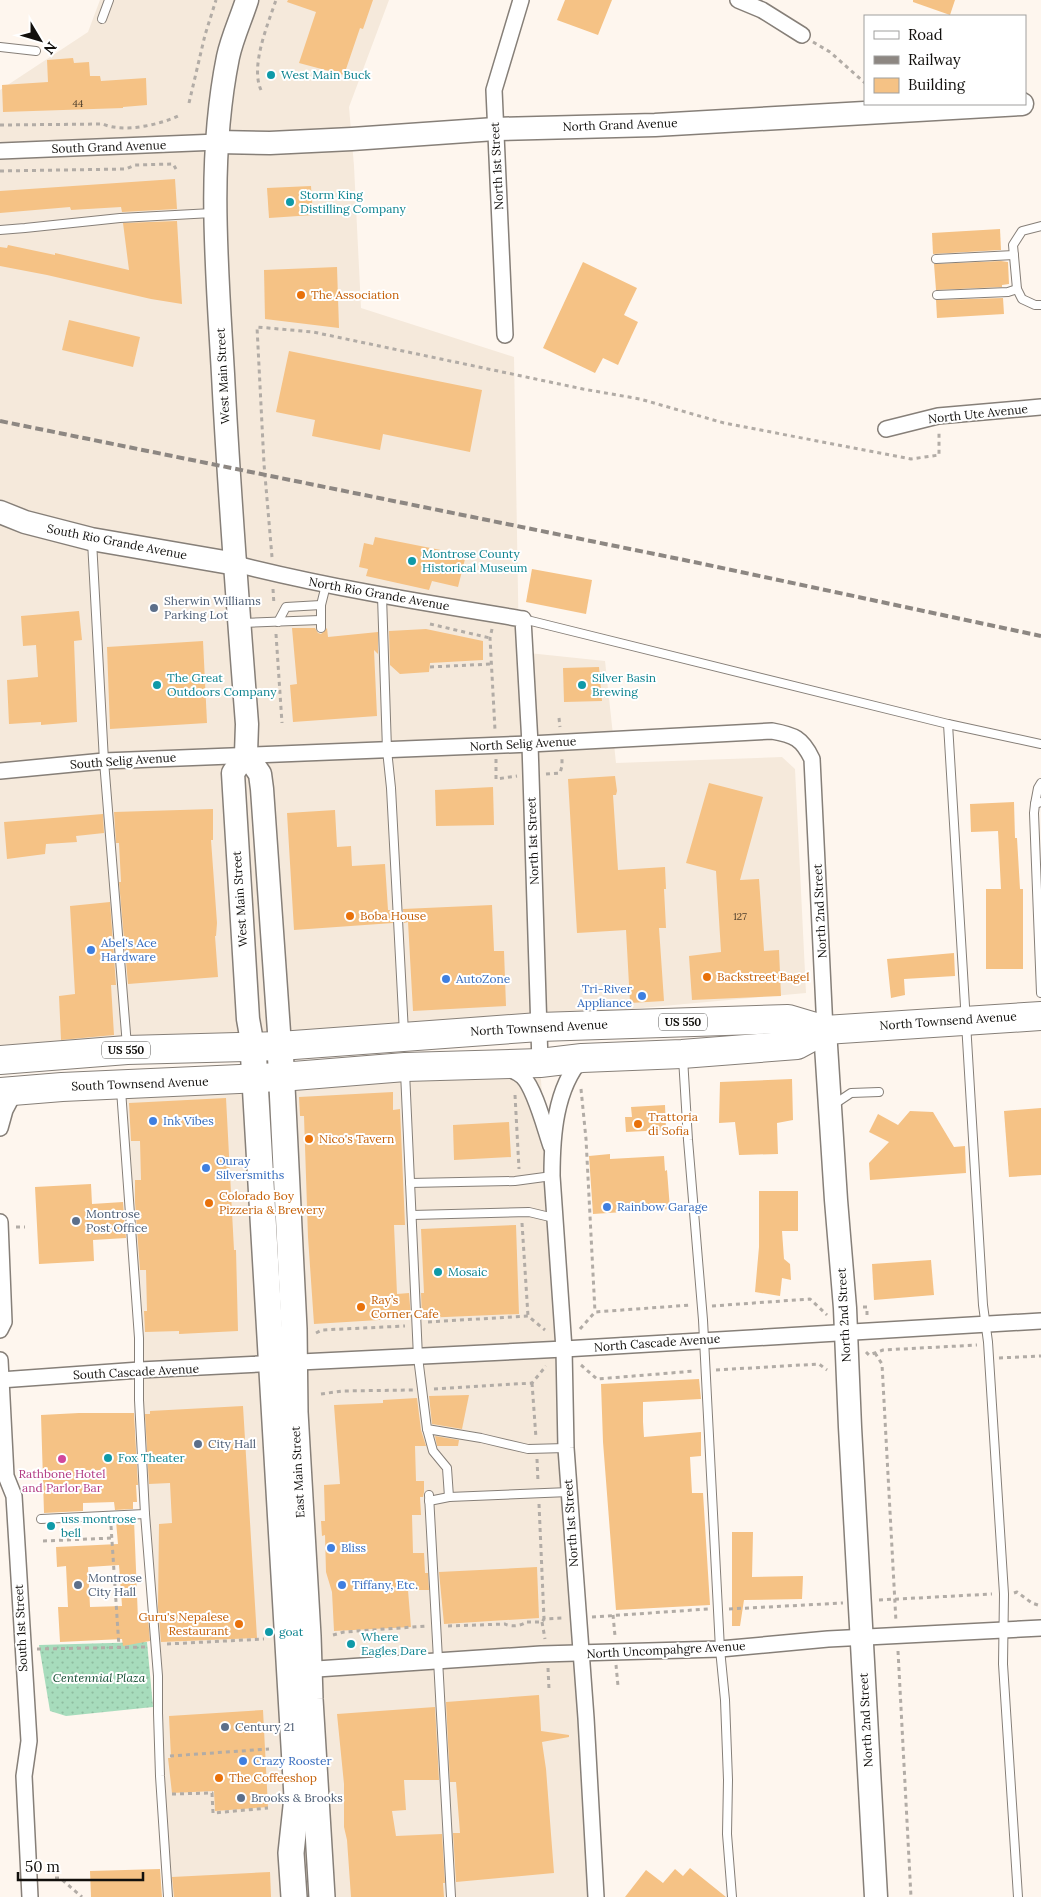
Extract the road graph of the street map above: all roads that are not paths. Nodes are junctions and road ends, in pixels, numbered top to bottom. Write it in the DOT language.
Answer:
graph roads {
  1 [pos="108,0"];
  2 [pos="247,0"];
  3 [pos="521,0"];
  4 [pos="738,0"];
  5 [pos="102,19"];
  6 [pos="802,35"];
  7 [pos="0,47"];
  8 [pos="36,51"];
  9 [pos="1041,103"];
  10 [pos="1026,104"];
  11 [pos="1005,105"];
  12 [pos="496,129"];
  13 [pos="218,142"];
  14 [pos="0,151"];
  15 [pos="216,213"];
  16 [pos="1041,226"];
  17 [pos="0,230"];
  18 [pos="1014,255"];
  19 [pos="936,258"];
  20 [pos="1017,289"];
  21 [pos="937,295"];
  22 [pos="1041,305"];
  23 [pos="505,335"];
  24 [pos="1041,407"];
  25 [pos="886,429"];
  26 [pos="0,512"];
  27 [pos="92,539"];
  28 [pos="236,564"];
  29 [pos="326,585"];
  30 [pos="382,596"];
  31 [pos="320,605"];
  32 [pos="523,619"];
  33 [pos="277,622"];
  34 [pos="239,623"];
  35 [pos="948,724"];
  36 [pos="798,739"];
  37 [pos="530,744"];
  38 [pos="1041,744"];
  39 [pos="387,750"];
  40 [pos="246,754"];
  41 [pos="104,761"];
  42 [pos="0,771"];
  43 [pos="1041,783"];
  44 [pos="1038,803"];
  45 [pos="1041,993"];
  46 [pos="1041,1016"];
  47 [pos="965,1020"];
  48 [pos="539,1027"];
  49 [pos="825,1030"];
  50 [pos="404,1037"];
  51 [pos="266,1047"];
  52 [pos="128,1050"];
  53 [pos="682,1054"];
  54 [pos="0,1060"];
  55 [pos="540,1062"];
  56 [pos="492,1064"];
  57 [pos="405,1067"];
  58 [pos="581,1071"];
  59 [pos="268,1078"];
  60 [pos="121,1086"];
  61 [pos="8,1092"];
  62 [pos="879,1092"];
  63 [pos="829,1108"];
  64 [pos="0,1128"];
  65 [pos="552,1150"];
  66 [pos="552,1176"];
  67 [pos="410,1183"];
  68 [pos="412,1215"];
  69 [pos="554,1218"];
  70 [pos="0,1222"];
  71 [pos="1041,1321"];
  72 [pos="986,1323"];
  73 [pos="0,1330"];
  74 [pos="846,1332"];
  75 [pos="704,1340"];
  76 [pos="564,1349"];
  77 [pos="418,1356"];
  78 [pos="0,1360"];
  79 [pos="283,1364"];
  80 [pos="140,1370"];
  81 [pos="1,1380"];
  82 [pos="427,1429"];
  83 [pos="566,1448"];
  84 [pos="569,1492"];
  85 [pos="448,1497"];
  86 [pos="145,1514"];
  87 [pos="41,1519"];
  88 [pos="1041,1628"];
  89 [pos="1003,1630"];
  90 [pos="862,1638"];
  91 [pos="720,1649"];
  92 [pos="581,1654"];
  93 [pos="439,1662"];
  94 [pos="300,1670"];
  95 [pos="30,1897"];
  96 [pos="168,1897"];
  97 [pos="294,1897"];
  98 [pos="322,1897"];
  99 [pos="451,1897"];
  100 [pos="596,1897"];
  101 [pos="732,1897"];
  102 [pos="876,1897"];
  103 [pos="1018,1897"];
  1 -- 5 [label="lane"];
  2 -- 13 [label="street, West Main Street"];
  3 -- 12 [label="street, North 1st Street"];
  4 -- 6 [label="street"];
  7 -- 8 [label="lane"];
  9 -- 10 [label="street, North Grand Avenue"];
  11 -- 12 [label="street, North Grand Avenue"];
  12 -- 13 [label="street, North Grand Avenue"];
  12 -- 23 [label="street, North 1st Street"];
  13 -- 14 [label="street, South Grand Avenue"];
  13 -- 15 [label="street, West Main Street"];
  15 -- 17 [label="lane"];
  15 -- 28 [label="street, West Main Street"];
  16 -- 18 [label="lane"];
  18 -- 19 [label="lane"];
  18 -- 20 [label="lane"];
  20 -- 21 [label="lane"];
  20 -- 22 [label="lane"];
  24 -- 25 [label="street, North Ute Avenue"];
  26 -- 27 [label="street, South Rio Grande Avenue"];
  27 -- 28 [label="street, South Rio Grande Avenue"];
  27 -- 41 [label="lane"];
  28 -- 29 [label="street, North Rio Grande Avenue"];
  28 -- 34 [label="street, West Main Street"];
  29 -- 30 [label="street, North Rio Grande Avenue"];
  29 -- 31 [label="lane"];
  30 -- 32 [label="street, North Rio Grande Avenue"];
  30 -- 39 [label="lane"];
  31 -- 33 [label="lane"];
  31 -- 33 [label="lane"];
  32 -- 35 [label="lane"];
  32 -- 37 [label="street, North 1st Street"];
  33 -- 34 [label="lane"];
  34 -- 40 [label="street, West Main Street"];
  35 -- 38 [label="lane"];
  35 -- 47 [label="lane"];
  36 -- 37 [label="street, North Selig Avenue"];
  36 -- 49 [label="street, North 2nd Street"];
  37 -- 39 [label="street, North Selig Avenue"];
  37 -- 48 [label="street, North 1st Street"];
  39 -- 40 [label="street, North Selig Avenue"];
  39 -- 50 [label="lane"];
  40 -- 41 [label="street, South Selig Avenue"];
  40 -- 51 [label="street, West Main Street"];
  41 -- 42 [label="street, South Selig Avenue"];
  41 -- 52 [label="lane"];
  43 -- 44 [label="lane"];
  44 -- 45 [label="lane"];
  46 -- 47 [label="highway, North Townsend Avenue / US 550"];
  47 -- 49 [label="highway, North Townsend Avenue / US 550"];
  47 -- 72 [label="lane"];
  48 -- 49 [label="highway, North Townsend Avenue / US 550"];
  48 -- 50 [label="highway, North Townsend Avenue / US 550"];
  48 -- 55 [label="street, North 1st Street"];
  49 -- 53 [label="highway, North Townsend Avenue / US 550"];
  49 -- 63 [label="street, North 2nd Street"];
  50 -- 51 [label="highway, North Townsend Avenue / US 550"];
  51 -- 52 [label="highway, US 550"];
  51 -- 59 [label="main road, East Main Street"];
  52 -- 54 [label="highway, US 550"];
  53 -- 58 [label="highway, North Townsend Avenue / US 550"];
  53 -- 75 [label="lane"];
  55 -- 56 [label="highway, North Townsend Avenue / US 550"];
  55 -- 58 [label="highway, North Townsend Avenue / US 550"];
  56 -- 57 [label="highway, North Townsend Avenue / US 550"];
  56 -- 65 [label="street, North 1st Street"];
  57 -- 59 [label="highway, North Townsend Avenue / US 550"];
  57 -- 67 [label="lane"];
  58 -- 65 [label="street, North 1st Street"];
  59 -- 60 [label="highway, South Townsend Avenue / US 550"];
  59 -- 79 [label="main road, East Main Street"];
  60 -- 61 [label="highway, South Townsend Avenue / US 550"];
  60 -- 80 [label="lane"];
  61 -- 64 [label="street"];
  62 -- 63 [label="lane"];
  63 -- 74 [label="street, North 2nd Street"];
  65 -- 66 [label="street, North 1st Street"];
  66 -- 67 [label="lane"];
  66 -- 69 [label="street, North 1st Street"];
  67 -- 68 [label="lane"];
  68 -- 69 [label="lane"];
  68 -- 77 [label="lane"];
  69 -- 76 [label="street, North 1st Street"];
  70 -- 73 [label="street"];
  71 -- 72 [label="street, North Cascade Avenue"];
  72 -- 74 [label="street, North Cascade Avenue"];
  72 -- 89 [label="lane"];
  74 -- 75 [label="street, North Cascade Avenue"];
  74 -- 90 [label="street, North 2nd Street"];
  75 -- 76 [label="street, North Cascade Avenue"];
  75 -- 91 [label="lane"];
  76 -- 77 [label="street, North Cascade Avenue"];
  76 -- 83 [label="street, North 1st Street"];
  77 -- 79 [label="street, North Cascade Avenue"];
  77 -- 82 [label="lane"];
  78 -- 81 [label="street, South 1st Street"];
  79 -- 80 [label="street, South Cascade Avenue"];
  79 -- 94 [label="main road, East Main Street"];
  80 -- 81 [label="street, South Cascade Avenue"];
  80 -- 86 [label="lane"];
  81 -- 95 [label="street, South 1st Street"];
  82 -- 83 [label="lane"];
  82 -- 85 [label="lane"];
  83 -- 84 [label="street, North 1st Street"];
  84 -- 85 [label="lane"];
  84 -- 92 [label="street, North 1st Street"];
  85 -- 93 [label="lane"];
  86 -- 87 [label="lane"];
  86 -- 96 [label="lane"];
  88 -- 89 [label="street, North Uncompahgre Avenue"];
  89 -- 90 [label="street, North Uncompahgre Avenue"];
  89 -- 103 [label="lane"];
  90 -- 91 [label="street, North Uncompahgre Avenue"];
  90 -- 102 [label="street, North 2nd Street"];
  91 -- 92 [label="street, North Uncompahgre Avenue"];
  91 -- 101 [label="lane"];
  92 -- 93 [label="street, North Uncompahgre Avenue"];
  92 -- 100 [label="street, North 1st Street"];
  93 -- 94 [label="street, North Uncompahgre Avenue"];
  93 -- 99 [label="lane"];
  94 -- 97 [label="main road, East Main Street"];
  94 -- 98 [label="main road, East Main Street"];
}
